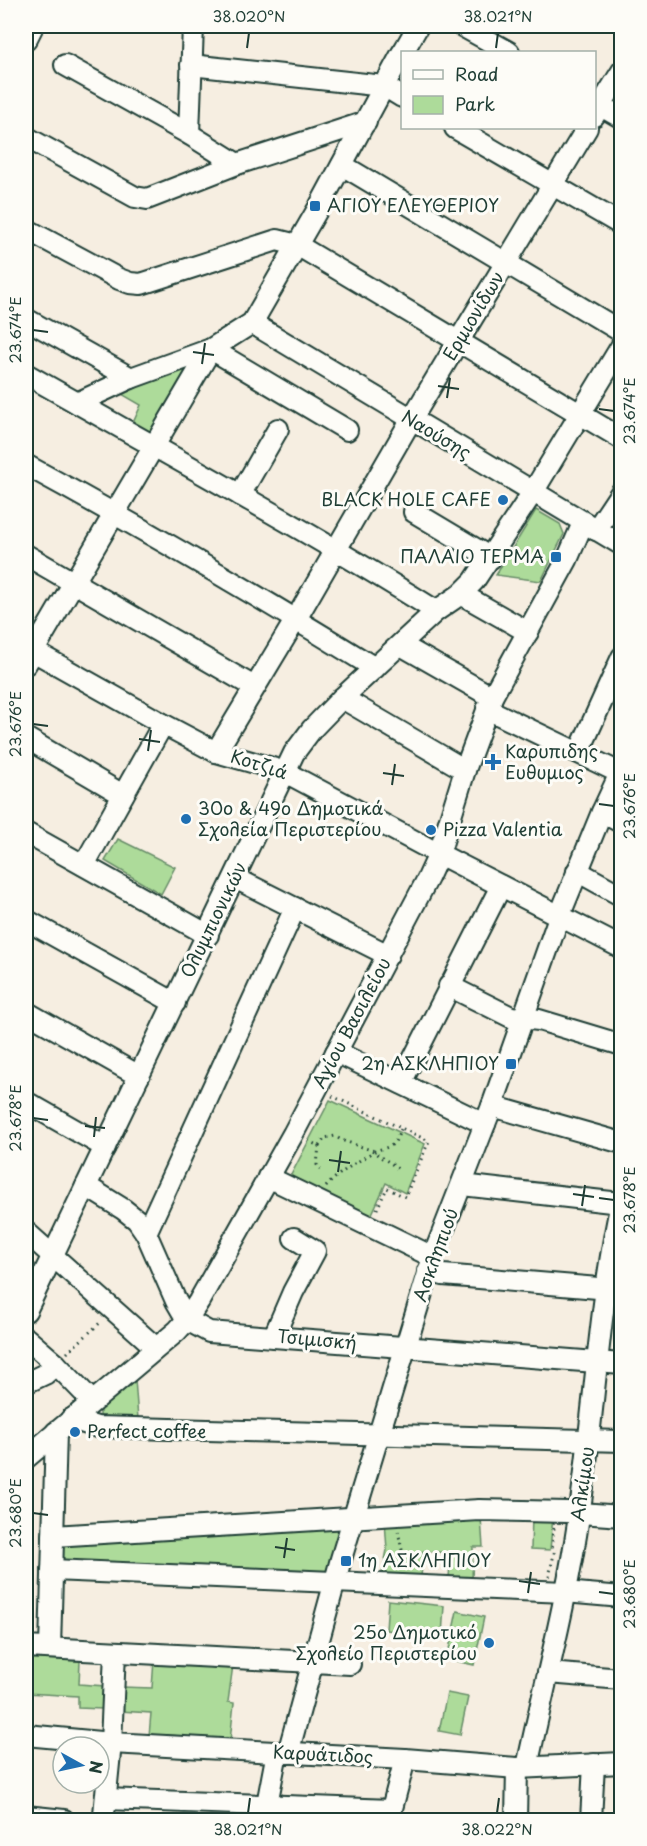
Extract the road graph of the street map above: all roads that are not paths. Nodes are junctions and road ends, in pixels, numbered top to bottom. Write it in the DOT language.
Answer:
graph roads {
  1 [pos="33,26"];
  2 [pos="193,26"];
  3 [pos="418,26"];
  4 [pos="462,26"];
  5 [pos="26,40"];
  6 [pos="404,51"];
  7 [pos="507,51"];
  8 [pos="401,56"];
  9 [pos="191,65"];
  10 [pos="64,66"];
  11 [pos="621,70"];
  12 [pos="384,86"];
  13 [pos="401,96"];
  14 [pos="596,108"];
  15 [pos="621,118"];
  16 [pos="366,122"];
  17 [pos="457,129"];
  18 [pos="586,129"];
  19 [pos="189,134"];
  20 [pos="26,137"];
  21 [pos="237,164"];
  22 [pos="342,165"];
  23 [pos="553,184"];
  24 [pos="621,225"];
  25 [pos="26,228"];
  26 [pos="297,245"];
  27 [pos="506,263"];
  28 [pos="26,319"];
  29 [pos="252,323"];
  30 [pos="621,332"];
  31 [pos="460,341"];
  32 [pos="621,345"];
  33 [pos="211,349"];
  34 [pos="26,374"];
  35 [pos="131,378"];
  36 [pos="77,403"];
  37 [pos="580,414"];
  38 [pos="411,420"];
  39 [pos="278,429"];
  40 [pos="347,430"];
  41 [pos="621,439"];
  42 [pos="155,445"];
  43 [pos="26,465"];
  44 [pos="621,491"];
  45 [pos="533,492"];
  46 [pos="240,495"];
  47 [pos="414,512"];
  48 [pos="115,513"];
  49 [pos="590,527"];
  50 [pos="621,545"];
  51 [pos="336,549"];
  52 [pos="26,555"];
  53 [pos="491,558"];
  54 [pos="74,582"];
  55 [pos="461,594"];
  56 [pos="436,611"];
  57 [pos="296,619"];
  58 [pos="528,632"];
  59 [pos="400,645"];
  60 [pos="28,654"];
  61 [pos="621,657"];
  62 [pos="375,668"];
  63 [pos="254,687"];
  64 [pos="342,698"];
  65 [pos="489,703"];
  66 [pos="163,724"];
  67 [pos="26,738"];
  68 [pos="216,752"];
  69 [pos="579,752"];
  70 [pos="465,770"];
  71 [pos="284,771"];
  72 [pos="621,771"];
  73 [pos="123,795"];
  74 [pos="602,812"];
  75 [pos="621,824"];
  76 [pos="26,833"];
  77 [pos="438,854"];
  78 [pos="84,865"];
  79 [pos="577,872"];
  80 [pos="235,878"];
  81 [pos="501,886"];
  82 [pos="621,896"];
  83 [pos="295,908"];
  84 [pos="559,917"];
  85 [pos="26,920"];
  86 [pos="208,935"];
  87 [pos="621,948"];
  88 [pos="388,955"];
  89 [pos="449,986"];
  90 [pos="175,1003"];
  91 [pos="26,1012"];
  92 [pos="522,1019"];
  93 [pos="621,1045"];
  94 [pos="336,1052"];
  95 [pos="139,1076"];
  96 [pos="401,1083"];
  97 [pos="28,1110"];
  98 [pos="489,1115"];
  99 [pos="621,1143"];
  100 [pos="105,1147"];
  101 [pos="268,1177"];
  102 [pos="462,1185"];
  103 [pos="86,1186"];
  104 [pos="621,1201"];
  105 [pos="26,1232"];
  106 [pos="146,1233"];
  107 [pos="294,1238"];
  108 [pos="52,1256"];
  109 [pos="430,1264"];
  110 [pos="613,1289"];
  111 [pos="26,1311"];
  112 [pos="187,1320"];
  113 [pos="274,1336"];
  114 [pos="26,1338"];
  115 [pos="155,1347"];
  116 [pos="404,1348"];
  117 [pos="598,1362"];
  118 [pos="56,1364"];
  119 [pos="621,1364"];
  120 [pos="26,1383"];
  121 [pos="92,1401"];
  122 [pos="71,1419"];
  123 [pos="56,1432"];
  124 [pos="378,1434"];
  125 [pos="590,1439"];
  126 [pos="621,1441"];
  127 [pos="26,1458"];
  128 [pos="580,1512"];
  129 [pos="354,1516"];
  130 [pos="621,1516"];
  131 [pos="53,1536"];
  132 [pos="52,1570"];
  133 [pos="335,1581"];
  134 [pos="565,1592"];
  135 [pos="621,1598"];
  136 [pos="26,1647"];
  137 [pos="50,1648"];
  138 [pos="115,1652"];
  139 [pos="312,1662"];
  140 [pos="350,1664"];
  141 [pos="548,1673"];
  142 [pos="621,1679"];
  143 [pos="26,1735"];
  144 [pos="51,1737"];
  145 [pos="111,1743"];
  146 [pos="282,1752"];
  147 [pos="405,1759"];
  148 [pos="621,1763"];
  149 [pos="594,1764"];
  150 [pos="522,1768"];
  151 [pos="106,1795"];
  152 [pos="106,1799"];
  153 [pos="265,1813"];
  154 [pos="390,1815"];
  155 [pos="26,1816"];
  156 [pos="64,1821"];
  157 [pos="101,1821"];
  158 [pos="516,1821"];
  159 [pos="591,1821"];
  1 -- 5 [label="street"];
  2 -- 9 [label="street"];
  3 -- 6 [label="street"];
  4 -- 7 [label="street"];
  8 -- 12 [label="street"];
  9 -- 12 [label="street"];
  9 -- 19 [label="street"];
  10 -- 19 [label="street"];
  11 -- 14 [label="street"];
  12 -- 13 [label="street"];
  12 -- 16 [label="street"];
  14 -- 15 [label="street"];
  16 -- 21 [label="street"];
  16 -- 22 [label="street"];
  17 -- 23 [label="street"];
  18 -- 23 [label="street, Ερμιονίδων"];
  19 -- 21 [label="street"];
  20 -- 21 [label="street"];
  22 -- 26 [label="street"];
  22 -- 27 [label="street"];
  23 -- 24 [label="street"];
  23 -- 27 [label="street, Ερμιονίδων"];
  25 -- 26 [label="street"];
  26 -- 29 [label="street"];
  26 -- 31 [label="street"];
  27 -- 30 [label="street"];
  27 -- 31 [label="street, Ερμιονίδων"];
  28 -- 35 [label="street"];
  29 -- 33 [label="street"];
  29 -- 38 [label="street, Ναούσης"];
  31 -- 37 [label="street"];
  31 -- 38 [label="street, Ερμιονίδων"];
  32 -- 37 [label="street"];
  33 -- 35 [label="street"];
  33 -- 40 [label="street"];
  33 -- 42 [label="street"];
  34 -- 36 [label="street"];
  35 -- 36 [label="street"];
  36 -- 42 [label="street"];
  37 -- 41 [label="street"];
  37 -- 45 [label="street"];
  38 -- 45 [label="street, Ναούσης"];
  38 -- 51 [label="street, Ερμιονίδων"];
  39 -- 46 [label="street"];
  42 -- 46 [label="street"];
  42 -- 48 [label="street"];
  43 -- 48 [label="street"];
  44 -- 49 [label="street, Αγίου Βασιλείου"];
  45 -- 49 [label="street, Ναούσης"];
  45 -- 53 [label="street, Ολυμπιονικών"];
  46 -- 51 [label="street"];
  47 -- 53 [label="street"];
  48 -- 54 [label="street"];
  48 -- 57 [label="street"];
  49 -- 50 [label="street, Ναούσης"];
  49 -- 58 [label="street, Αγίου Βασιλείου"];
  51 -- 56 [label="street"];
  51 -- 57 [label="street, Ερμιονίδων"];
  52 -- 54 [label="street"];
  53 -- 55 [label="street, Ολυμπιονικών"];
  54 -- 60 [label="street"];
  54 -- 63 [label="street"];
  55 -- 56 [label="street, Ολυμπιονικών"];
  55 -- 58 [label="street"];
  56 -- 59 [label="street, Ολυμπιονικών"];
  57 -- 62 [label="street"];
  57 -- 63 [label="street, Ερμιονίδων"];
  58 -- 65 [label="street, Αγίου Βασιλείου"];
  59 -- 62 [label="street, Ολυμπιονικών"];
  59 -- 65 [label="street"];
  60 -- 66 [label="street, Κοτζιά"];
  61 -- 69 [label="street"];
  62 -- 64 [label="street, Ολυμπιονικών"];
  63 -- 68 [label="street, Ερμιονίδων"];
  64 -- 70 [label="street"];
  64 -- 71 [label="street, Ολυμπιονικών"];
  65 -- 69 [label="street"];
  65 -- 70 [label="street, Αγίου Βασιλείου"];
  66 -- 68 [label="street, Κοτζιά"];
  66 -- 73 [label="street"];
  67 -- 73 [label="street"];
  68 -- 71 [label="street, Κοτζιά"];
  69 -- 72 [label="street"];
  70 -- 77 [label="street, Αγίου Βασιλείου"];
  71 -- 77 [label="street, Κοτζιά"];
  71 -- 80 [label="street, Ολυμπιονικών"];
  72 -- 74 [label="street, Ασκληπιού"];
  73 -- 78 [label="street"];
  74 -- 75 [label="street"];
  74 -- 79 [label="street, Ασκληπιού"];
  76 -- 78 [label="street"];
  77 -- 81 [label="street, Κοτζιά"];
  77 -- 88 [label="street, Αγίου Βασιλείου"];
  78 -- 86 [label="street"];
  79 -- 82 [label="street"];
  79 -- 84 [label="street, Ασκληπιού"];
  80 -- 83 [label="street"];
  80 -- 86 [label="street, Ολυμπιονικών"];
  81 -- 84 [label="street, Κοτζιά"];
  81 -- 89 [label="street"];
  83 -- 88 [label="street"];
  83 -- 106 [label="street"];
  84 -- 87 [label="street, Κοτζιά"];
  84 -- 92 [label="street, Ασκληπιού"];
  85 -- 90 [label="street"];
  86 -- 90 [label="street, Ολυμπιονικών"];
  88 -- 94 [label="street, Αγίου Βασιλείου"];
  89 -- 92 [label="street"];
  89 -- 96 [label="street"];
  90 -- 95 [label="street, Ολυμπιονικών"];
  91 -- 95 [label="street"];
  92 -- 93 [label="street"];
  92 -- 98 [label="street, Ασκληπιού"];
  94 -- 96 [label="street"];
  94 -- 101 [label="street, Αγίου Βασιλείου"];
  95 -- 100 [label="street, Ολυμπιονικών"];
  96 -- 98 [label="street"];
  97 -- 100 [label="street"];
  98 -- 99 [label="street"];
  98 -- 102 [label="street, Ασκληπιού"];
  100 -- 103 [label="street, Ολυμπιονικών"];
  101 -- 109 [label="street"];
  101 -- 112 [label="street, Αγίου Βασιλείου"];
  102 -- 104 [label="street"];
  102 -- 109 [label="street, Ασκληπιού"];
  103 -- 106 [label="street"];
  103 -- 108 [label="street, Ολυμπιονικών"];
  104 -- 110 [label="street, Αλκίμου"];
  105 -- 108 [label="street"];
  106 -- 112 [label="street"];
  107 -- 113 [label="street"];
  108 -- 111 [label="street, Ολυμπιονικών"];
  108 -- 115 [label="street"];
  109 -- 110 [label="street"];
  109 -- 116 [label="street, Ασκληπιού"];
  110 -- 117 [label="street, Αλκίμου"];
  112 -- 113 [label="street, Τσιμισκή"];
  112 -- 115 [label="street, Αγίου Βασιλείου"];
  113 -- 116 [label="street, Τσιμισκή"];
  114 -- 118 [label="street"];
  115 -- 121 [label="street, Αγίου Βασιλείου"];
  116 -- 117 [label="street, Τσιμισκή"];
  116 -- 124 [label="street, Ασκληπιού"];
  117 -- 119 [label="street, Τσιμισκή"];
  117 -- 125 [label="street, Αλκίμου"];
  118 -- 120 [label="street"];
  118 -- 121 [label="street"];
  121 -- 122 [label="street, Αγίου Βασιλείου"];
  122 -- 123 [label="street, Αγίου Βασιλείου"];
  122 -- 124 [label="street"];
  123 -- 127 [label="street, Αγίου Βασιλείου"];
  123 -- 131 [label="street"];
  124 -- 125 [label="street"];
  124 -- 129 [label="street, Ασκληπιού"];
  125 -- 126 [label="street"];
  125 -- 128 [label="street, Αλκίμου"];
  128 -- 129 [label="street"];
  128 -- 130 [label="street"];
  128 -- 134 [label="street, Αλκίμου"];
  129 -- 131 [label="street"];
  129 -- 133 [label="street, Ασκληπιού"];
  131 -- 132 [label="street"];
  132 -- 133 [label="street"];
  132 -- 137 [label="street"];
  133 -- 134 [label="street"];
  133 -- 139 [label="street, Ασκληπιού"];
  134 -- 135 [label="street"];
  134 -- 141 [label="street, Αλκίμου"];
  136 -- 137 [label="street"];
  137 -- 138 [label="street"];
  138 -- 139 [label="street"];
  138 -- 145 [label="street"];
  139 -- 140 [label="street"];
  139 -- 146 [label="street, Ασκληπιού"];
  141 -- 142 [label="street"];
  141 -- 150 [label="street, Αλκίμου"];
  143 -- 144 [label="street, Καρυάτιδος"];
  145 -- 146 [label="street, Καρυάτιδος"];
  146 -- 147 [label="street, Καρυάτιδος"];
  146 -- 153 [label="street, Ασκληπιού"];
  147 -- 150 [label="street, Καρυάτιδος"];
  147 -- 154 [label="street"];
  148 -- 149 [label="street, Καρυάτιδος"];
  149 -- 150 [label="street, Καρυάτιδος"];
  149 -- 159 [label="street"];
  150 -- 158 [label="street, Αλκίμου"];
  151 -- 152 [label="street"];
  152 -- 153 [label="street"];
  152 -- 157 [label="street"];
  153 -- 154 [label="street"];
  155 -- 156 [label="street"];
}
